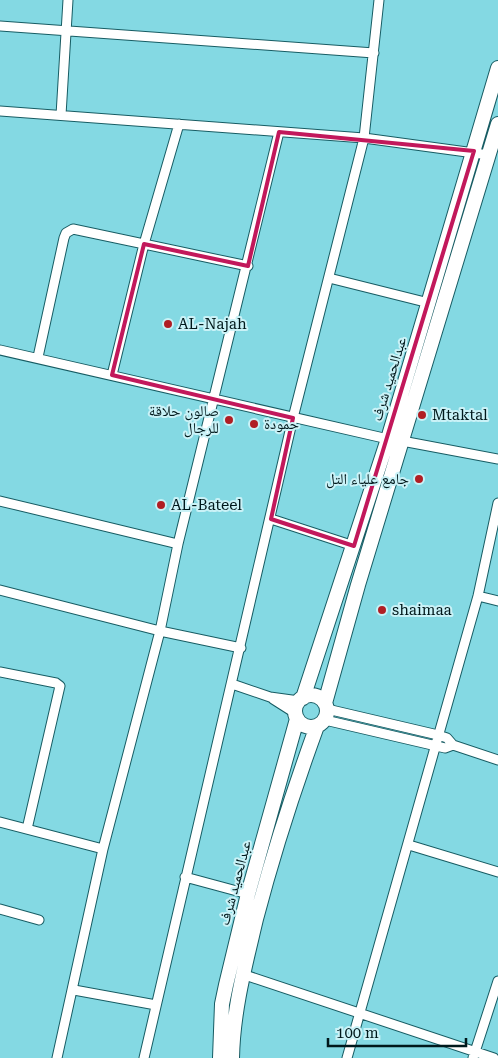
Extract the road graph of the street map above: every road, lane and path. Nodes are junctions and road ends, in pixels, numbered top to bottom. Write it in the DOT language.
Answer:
graph roads {
  1 [pos="68,0"];
  2 [pos="379,0"];
  3 [pos="0,26"];
  4 [pos="65,32"];
  5 [pos="374,53"];
  6 [pos="498,68"];
  7 [pos="0,111"];
  8 [pos="61,115"];
  9 [pos="179,124"];
  10 [pos="498,124"];
  11 [pos="279,132"];
  12 [pos="364,138"];
  13 [pos="474,151"];
  14 [pos="489,155"];
  15 [pos="144,244"];
  16 [pos="248,266"];
  17 [pos="329,278"];
  18 [pos="429,303"];
  19 [pos="0,350"];
  20 [pos="38,357"];
  21 [pos="112,375"];
  22 [pos="215,400"];
  23 [pos="293,418"];
  24 [pos="388,439"];
  25 [pos="402,441"];
  26 [pos="498,459"];
  27 [pos="0,500"];
  28 [pos="498,503"];
  29 [pos="270,519"];
  30 [pos="178,544"];
  31 [pos="354,546"];
  32 [pos="0,590"];
  33 [pos="478,596"];
  34 [pos="498,601"];
  35 [pos="160,631"];
  36 [pos="241,648"];
  37 [pos="0,672"];
  38 [pos="232,684"];
  39 [pos="298,707"];
  40 [pos="324,714"];
  41 [pos="438,735"];
  42 [pos="436,745"];
  43 [pos="453,745"];
  44 [pos="498,760"];
  45 [pos="0,822"];
  46 [pos="28,829"];
  47 [pos="409,845"];
  48 [pos="103,849"];
  49 [pos="498,872"];
  50 [pos="185,877"];
  51 [pos="248,894"];
  52 [pos="0,909"];
  53 [pos="39,920"];
  54 [pos="242,974"];
  55 [pos="498,981"];
  56 [pos="74,990"];
  57 [pos="156,1005"];
  58 [pos="360,1013"];
  59 [pos="474,1054"];
  60 [pos="57,1058"];
  61 [pos="144,1058"];
  62 [pos="220,1058"];
  63 [pos="232,1058"];
  64 [pos="347,1058"];
  65 [pos="494,1058"];
  1 -- 4 [label="street"];
  2 -- 5 [label="street"];
  3 -- 4 [label="street"];
  4 -- 5 [label="street"];
  4 -- 8 [label="street"];
  5 -- 12 [label="street"];
  6 -- 13 [label="main road, عبدالحميد شرف"];
  7 -- 8 [label="street"];
  8 -- 9 [label="street"];
  9 -- 11 [label="street"];
  9 -- 15 [label="street"];
  10 -- 14 [label="main road, عبدالحميد شرف"];
  11 -- 12 [label="street"];
  11 -- 16 [label="street"];
  12 -- 13 [label="street"];
  12 -- 17 [label="street"];
  13 -- 14 [label="street"];
  13 -- 18 [label="main road, عبدالحميد شرف"];
  14 -- 25 [label="main road, عبدالحميد شرف"];
  15 -- 16 [label="street"];
  15 -- 20 [label="street"];
  15 -- 21 [label="street"];
  16 -- 22 [label="street"];
  17 -- 18 [label="street"];
  17 -- 23 [label="street"];
  18 -- 24 [label="main road, عبدالحميد شرف"];
  19 -- 20 [label="street"];
  20 -- 21 [label="street"];
  21 -- 22 [label="street"];
  22 -- 23 [label="street"];
  22 -- 30 [label="street"];
  23 -- 24 [label="street"];
  23 -- 29 [label="street"];
  24 -- 31 [label="main road, عبدالحميد شرف"];
  25 -- 26 [label="street"];
  25 -- 40 [label="main road, عبدالحميد شرف"];
  27 -- 30 [label="street"];
  28 -- 33 [label="street"];
  29 -- 31 [label="street"];
  29 -- 36 [label="street"];
  30 -- 35 [label="street"];
  31 -- 39 [label="main road, عبدالحميد شرف"];
  32 -- 35 [label="street"];
  33 -- 34 [label="street"];
  33 -- 41 [label="street"];
  35 -- 36 [label="street"];
  35 -- 48 [label="street"];
  36 -- 38 [label="street"];
  37 -- 46 [label="street"];
  38 -- 39 [label="street"];
  38 -- 50 [label="street"];
  39 -- 40 [label="main road"];
  39 -- 40 [label="main road"];
  39 -- 51 [label="main road, عبدالحميد شرف"];
  40 -- 41 [label="street"];
  40 -- 42 [label="street"];
  40 -- 54 [label="main road, عبدالحميد شرف"];
  41 -- 42 [label="street"];
  41 -- 43 [label="street"];
  42 -- 43 [label="street"];
  42 -- 47 [label="street"];
  43 -- 44 [label="street"];
  45 -- 46 [label="street"];
  46 -- 48 [label="street"];
  47 -- 49 [label="street"];
  47 -- 58 [label="street"];
  48 -- 56 [label="street"];
  50 -- 51 [label="street"];
  50 -- 57 [label="street"];
  51 -- 62 [label="main road, عبدالحميد شرف"];
  52 -- 53 [label="street"];
  54 -- 58 [label="street"];
  54 -- 63 [label="main road, عبدالحميد شرف"];
  55 -- 59 [label="street"];
  56 -- 57 [label="street"];
  56 -- 60 [label="street"];
  57 -- 61 [label="street"];
  58 -- 59 [label="street"];
  58 -- 64 [label="street"];
  59 -- 65 [label="street"];
}
